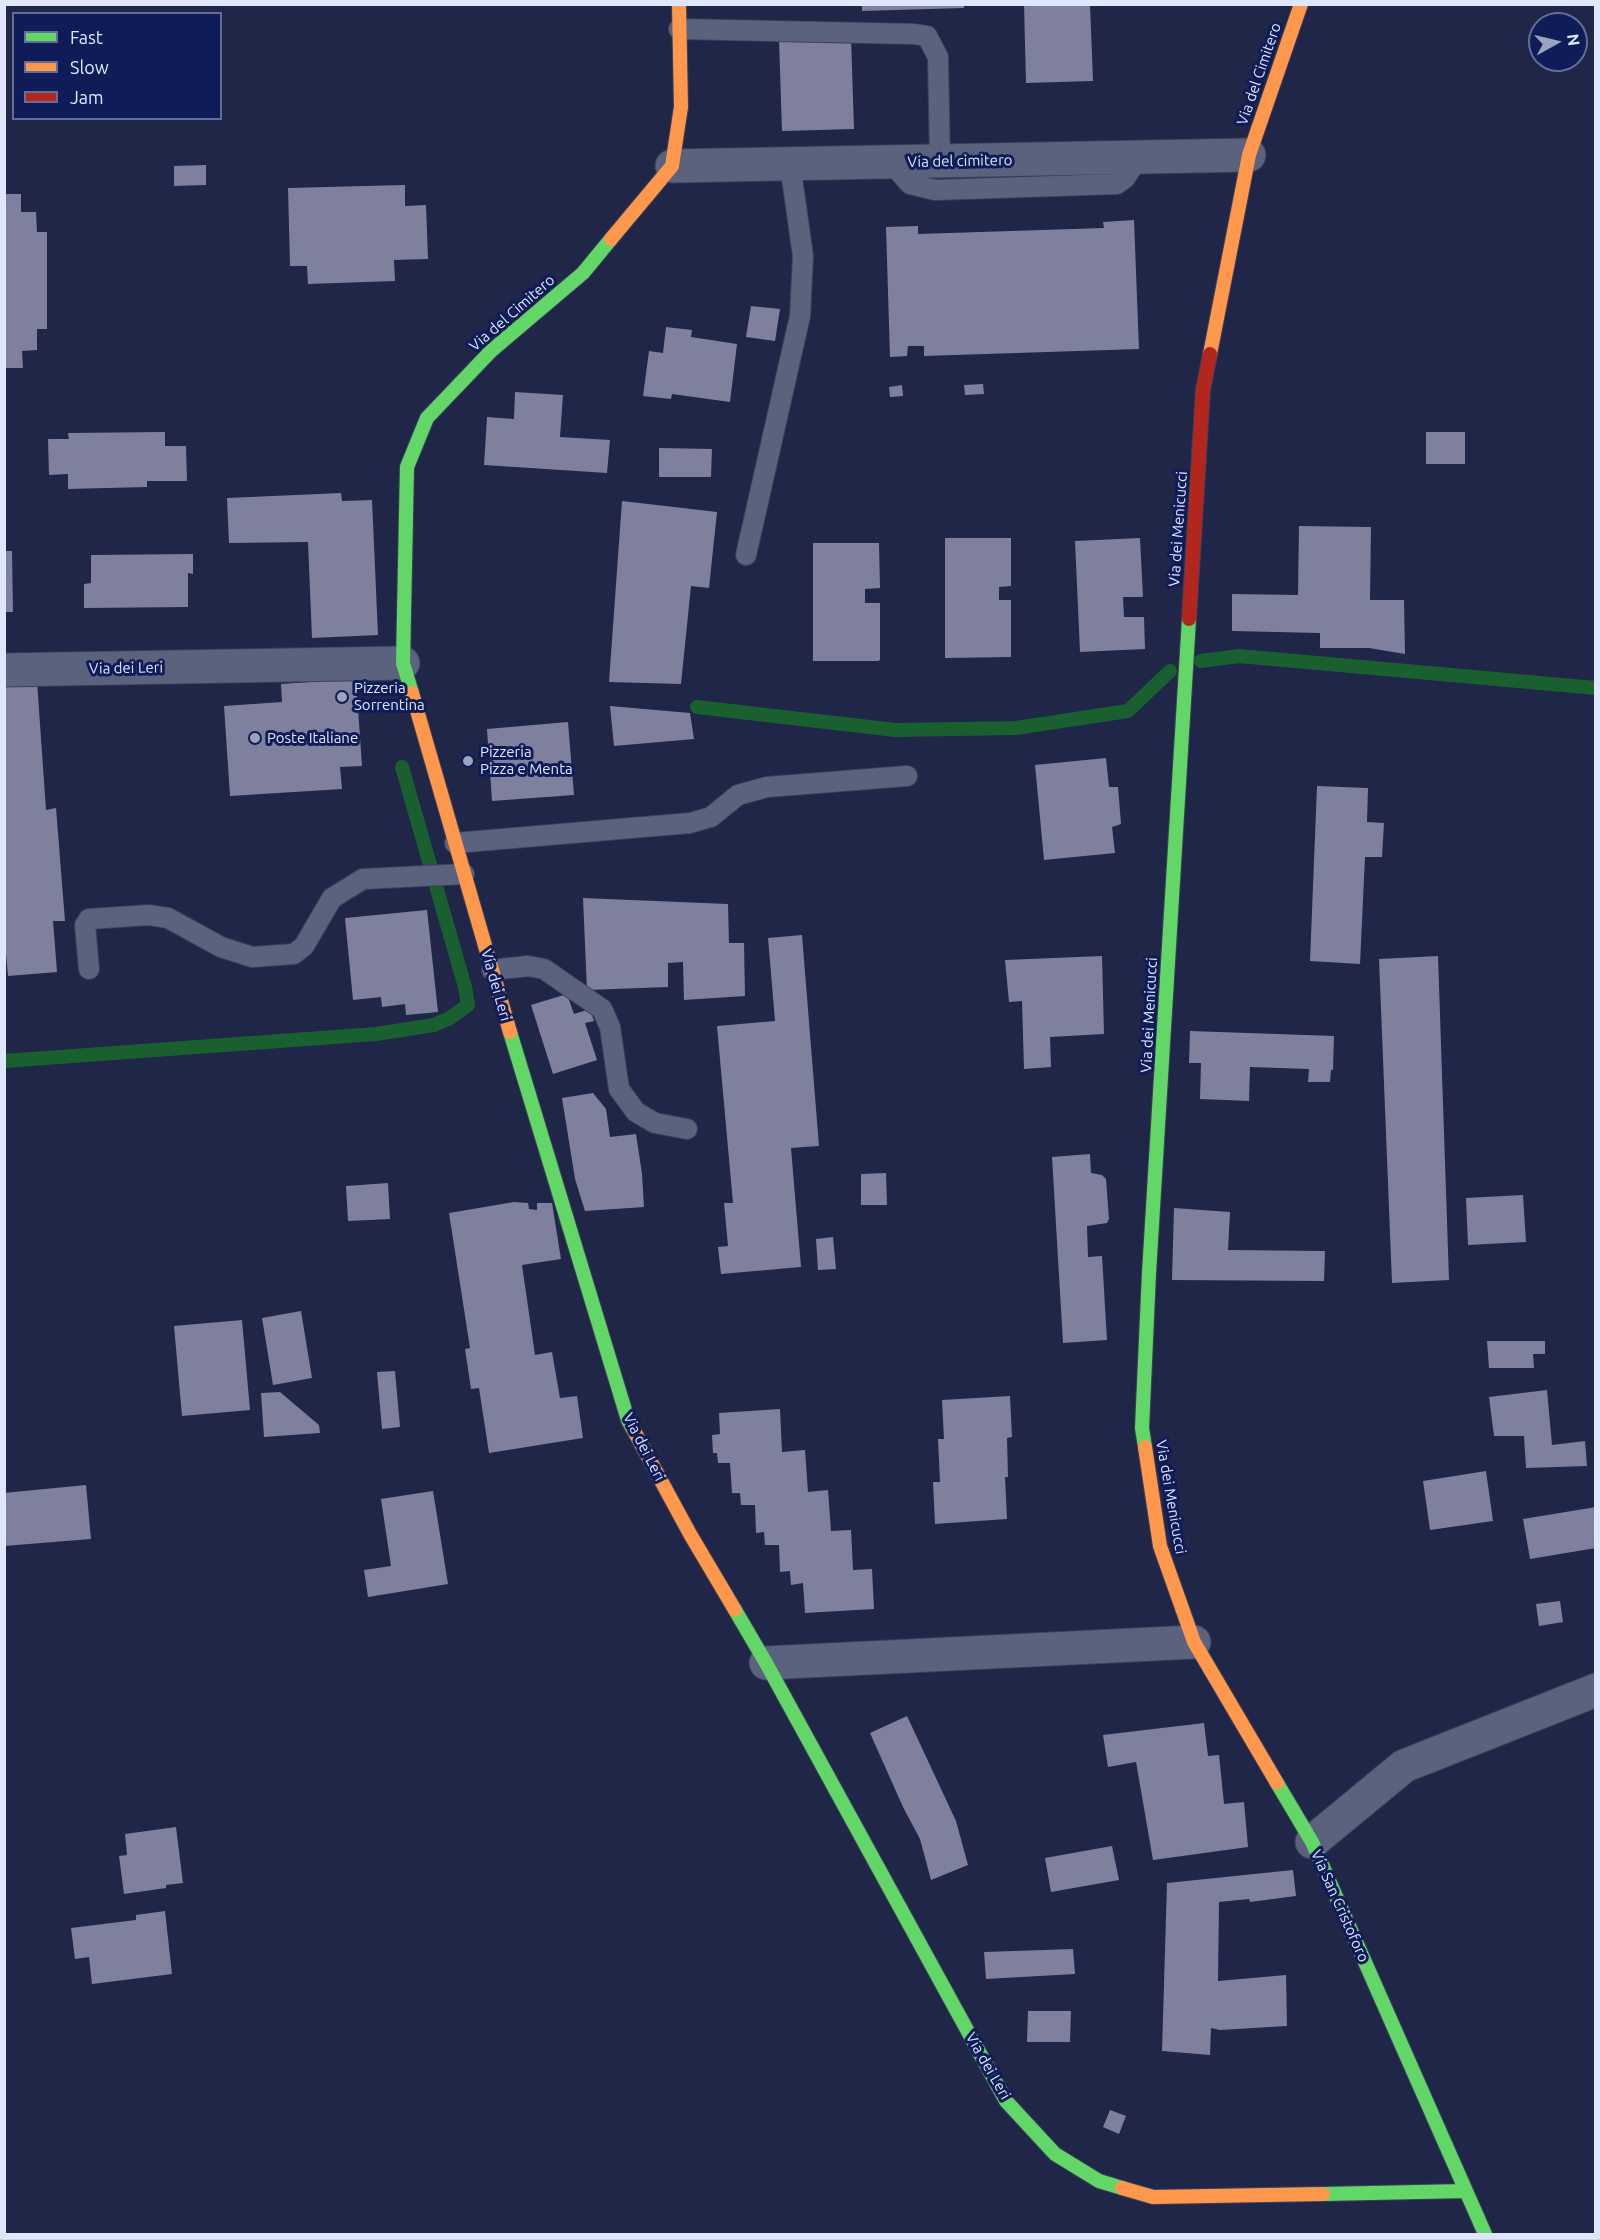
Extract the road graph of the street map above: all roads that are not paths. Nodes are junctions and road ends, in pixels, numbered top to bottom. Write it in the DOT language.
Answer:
graph roads {
  1 [pos="679,4"];
  2 [pos="1301,4"];
  3 [pos="679,29"];
  4 [pos="1249,155"];
  5 [pos="1139,157"];
  6 [pos="940,161"];
  7 [pos="891,162"];
  8 [pos="790,164"];
  9 [pos="672,166"];
  10 [pos="746,555"];
  11 [pos="403,663"];
  12 [pos="4,670"];
  13 [pos="907,776"];
  14 [pos="455,843"];
  15 [pos="464,874"];
  16 [pos="89,969"];
  17 [pos="492,970"];
  18 [pos="687,1129"];
  19 [pos="1194,1642"];
  20 [pos="766,1663"];
  21 [pos="1596,1690"];
  22 [pos="1312,1842"];
  23 [pos="1466,2191"];
  24 [pos="1485,2235"];
  1 -- 3 [label="street"];
  2 -- 4 [label="street, Via del Cimitero"];
  3 -- 6 [label="lane"];
  3 -- 9 [label="street"];
  4 -- 5 [label="street, Via del cimitero"];
  4 -- 19 [label="street, Via dei Menicucci"];
  5 -- 6 [label="street, Via del cimitero"];
  5 -- 7 [label="lane"];
  6 -- 7 [label="street, Via del cimitero"];
  7 -- 8 [label="street, Via del cimitero"];
  8 -- 9 [label="street, Via del cimitero"];
  8 -- 10 [label="lane"];
  9 -- 11 [label="street, Via del Cimitero"];
  11 -- 12 [label="street, Via dei Leri"];
  11 -- 14 [label="street, Via dei Leri"];
  13 -- 14 [label="lane"];
  14 -- 15 [label="street, Via dei Leri"];
  15 -- 16 [label="lane"];
  15 -- 17 [label="street, Via dei Leri"];
  17 -- 18 [label="lane"];
  17 -- 20 [label="street, Via dei Leri"];
  19 -- 20 [label="street"];
  19 -- 22 [label="street, Via dei Menicucci"];
  20 -- 23 [label="street, Via dei Leri"];
  21 -- 22 [label="street, Via San Cristoforo"];
  22 -- 23 [label="street, Via San Cristoforo"];
  23 -- 24 [label="street, Via San Cristoforo"];
}
